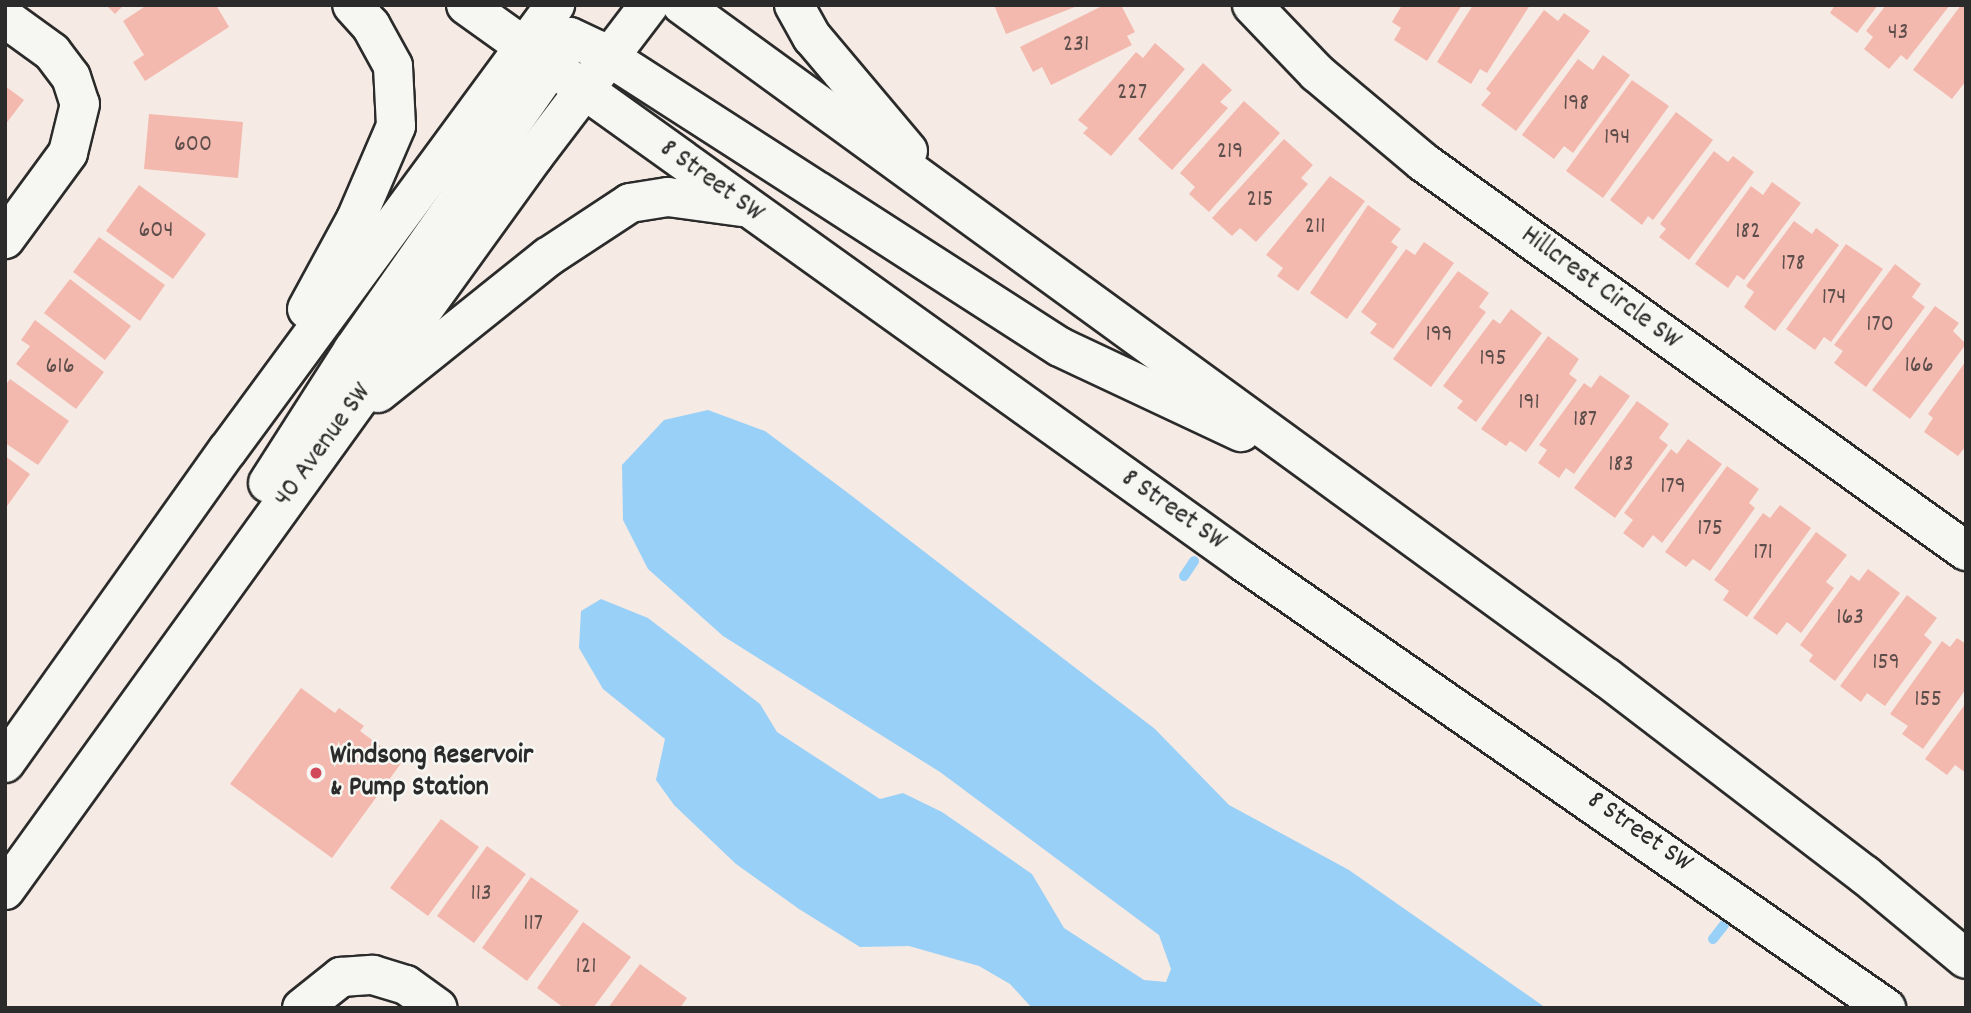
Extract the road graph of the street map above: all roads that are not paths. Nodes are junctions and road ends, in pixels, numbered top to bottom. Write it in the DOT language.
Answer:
graph roads {
  1 [pos="352,5"];
  2 [pos="466,5"];
  3 [pos="616,5"];
  4 [pos="649,5"];
  5 [pos="682,5"];
  6 [pos="794,5"];
  7 [pos="1251,5"];
  8 [pos="5,18"];
  9 [pos="570,39"];
  10 [pos="584,91"];
  11 [pos="945,196"];
  12 [pos="747,208"];
  13 [pos="5,240"];
  14 [pos="341,422"];
  15 [pos="227,451"];
  16 [pos="1323,471"];
  17 [pos="1966,551"];
  18 [pos="97,759"];
  19 [pos="5,763"];
  20 [pos="1866,875"];
  21 [pos="5,890"];
  22 [pos="1966,938"];
  23 [pos="1966,959"];
  24 [pos="1845,978"];
  25 [pos="302,1008"];
  26 [pos="438,1008"];
  27 [pos="1874,1008"];
  28 [pos="1886,1008"];
  1 -- 15 [label="main road"];
  2 -- 9 [label="main road"];
  3 -- 9 [label="main road"];
  4 -- 9 [label="main road"];
  5 -- 11 [label="main road"];
  6 -- 11 [label="main road"];
  7 -- 17 [label="main road, Hillcrest Circle SW"];
  8 -- 13 [label="main road"];
  9 -- 10 [label="main road, 40 Avenue SW"];
  9 -- 15 [label="main road"];
  9 -- 16 [label="main road"];
  9 -- 18 [label="main road"];
  10 -- 12 [label="main road, 8 Street SW"];
  10 -- 14 [label="main road, 40 Avenue SW"];
  11 -- 16 [label="main road"];
  12 -- 14 [label="main road"];
  12 -- 24 [label="main road, 8 Street SW"];
  14 -- 18 [label="main road, 40 Avenue SW"];
  15 -- 19 [label="main road"];
  16 -- 20 [label="main road"];
  18 -- 21 [label="main road, 40 Avenue SW"];
  20 -- 22 [label="main road"];
  20 -- 23 [label="main road"];
  24 -- 27 [label="main road"];
  24 -- 28 [label="main road, 8 Street SW"];
  25 -- 26 [label="main road"];
}
